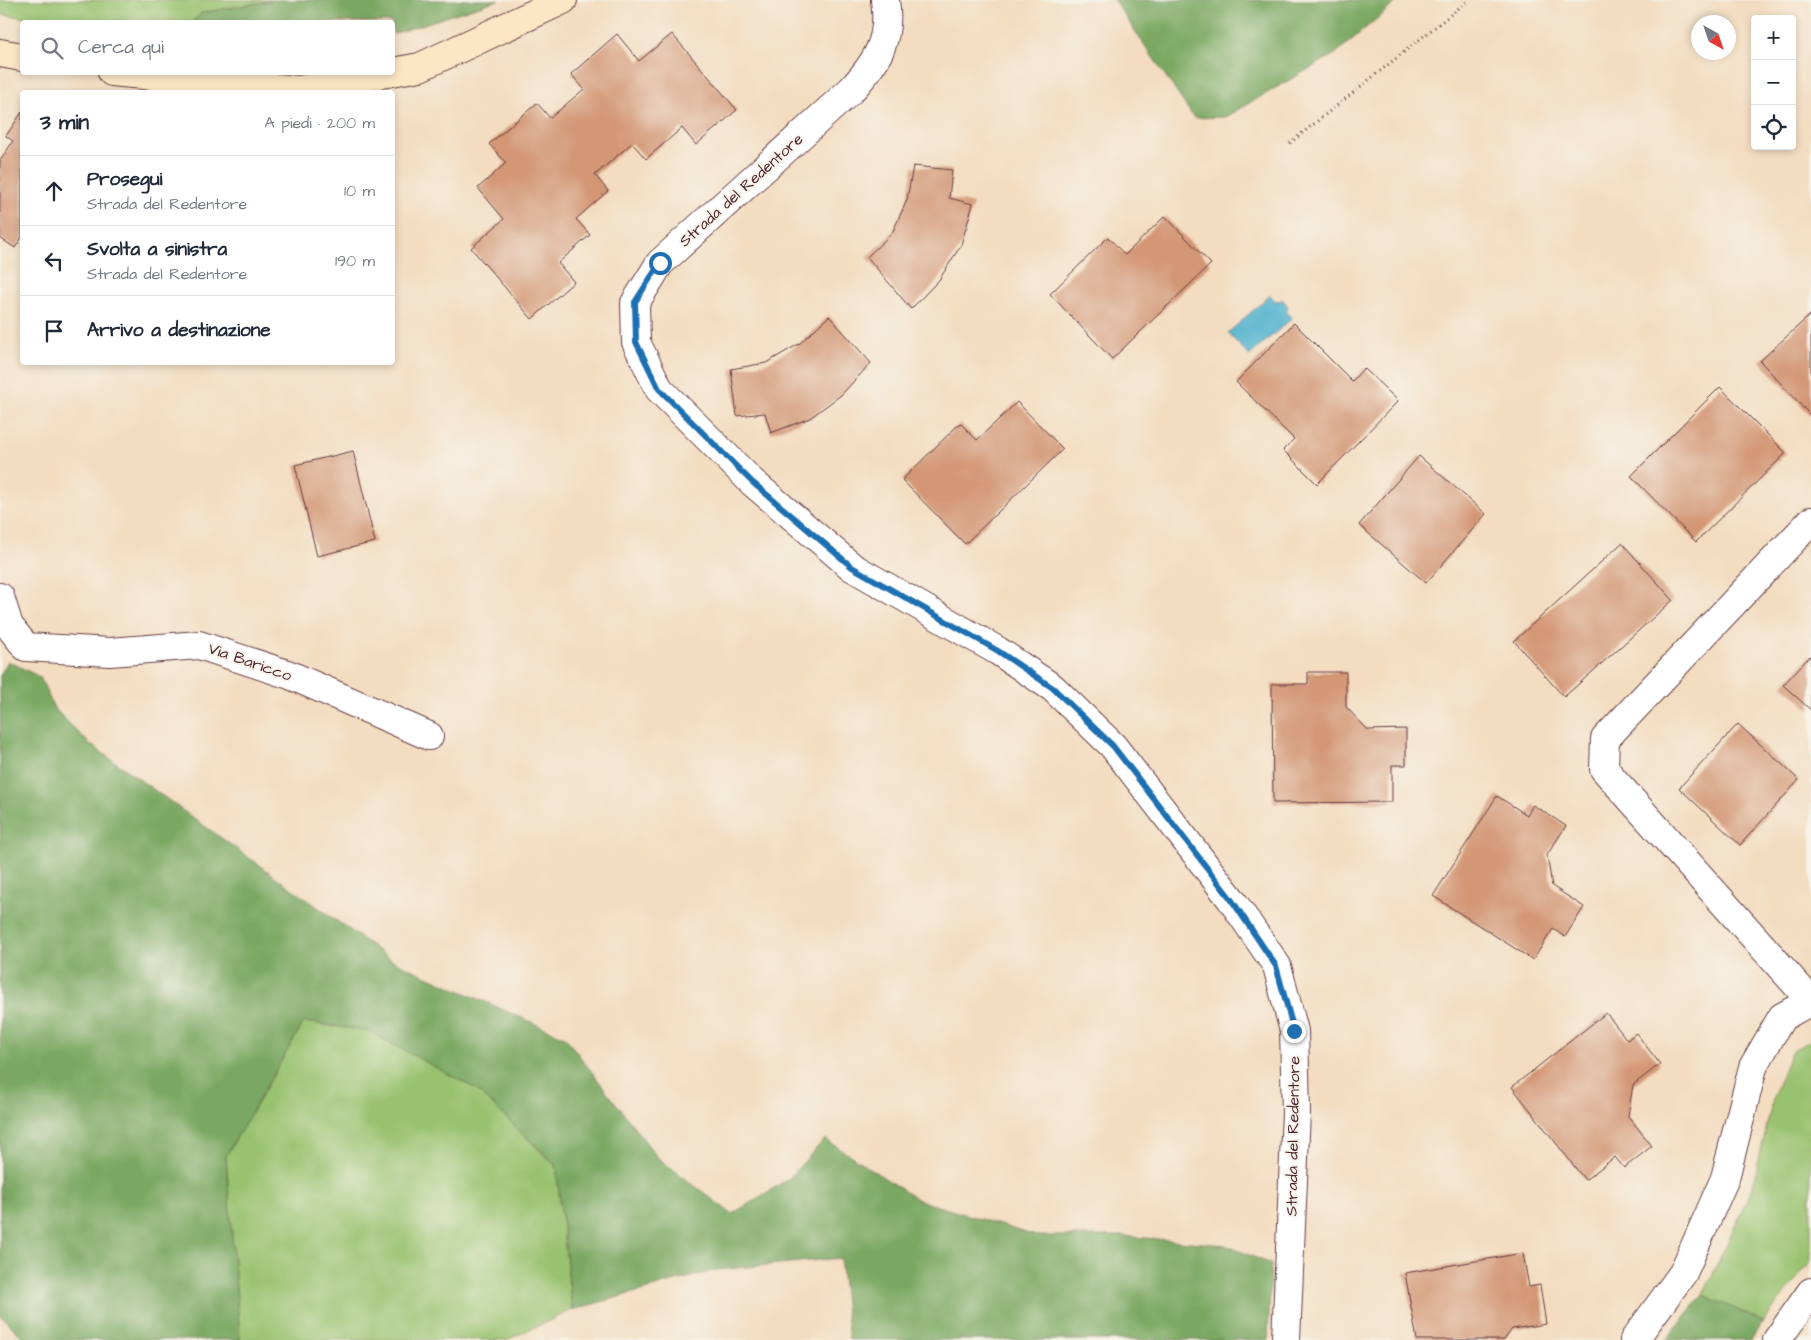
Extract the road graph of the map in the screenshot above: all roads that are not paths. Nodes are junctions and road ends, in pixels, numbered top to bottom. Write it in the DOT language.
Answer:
graph roads {
  1 [pos="563,0"];
  2 [pos="885,0"];
  3 [pos="0,53"];
  4 [pos="20,57"];
  5 [pos="395,71"];
  6 [pos="143,75"];
  7 [pos="376,75"];
  8 [pos="298,90"];
  9 [pos="298,90"];
  10 [pos="1811,521"];
  11 [pos="0,597"];
  12 [pos="5,633"];
  13 [pos="429,736"];
  14 [pos="1811,1001"];
  15 [pos="1811,1292"];
  16 [pos="1286,1340"];
  17 [pos="1634,1340"];
  18 [pos="1777,1340"];
  1 -- 5 [label="street"];
  2 -- 16 [label="street, Strada del Redentore"];
  3 -- 4 [label="street"];
  6 -- 9 [label="street"];
  7 -- 8 [label="street"];
  10 -- 14 [label="street"];
  11 -- 12 [label="street, Via Baricco"];
  12 -- 13 [label="street, Via Baricco"];
  14 -- 17 [label="street"];
  15 -- 18 [label="street"];
}
